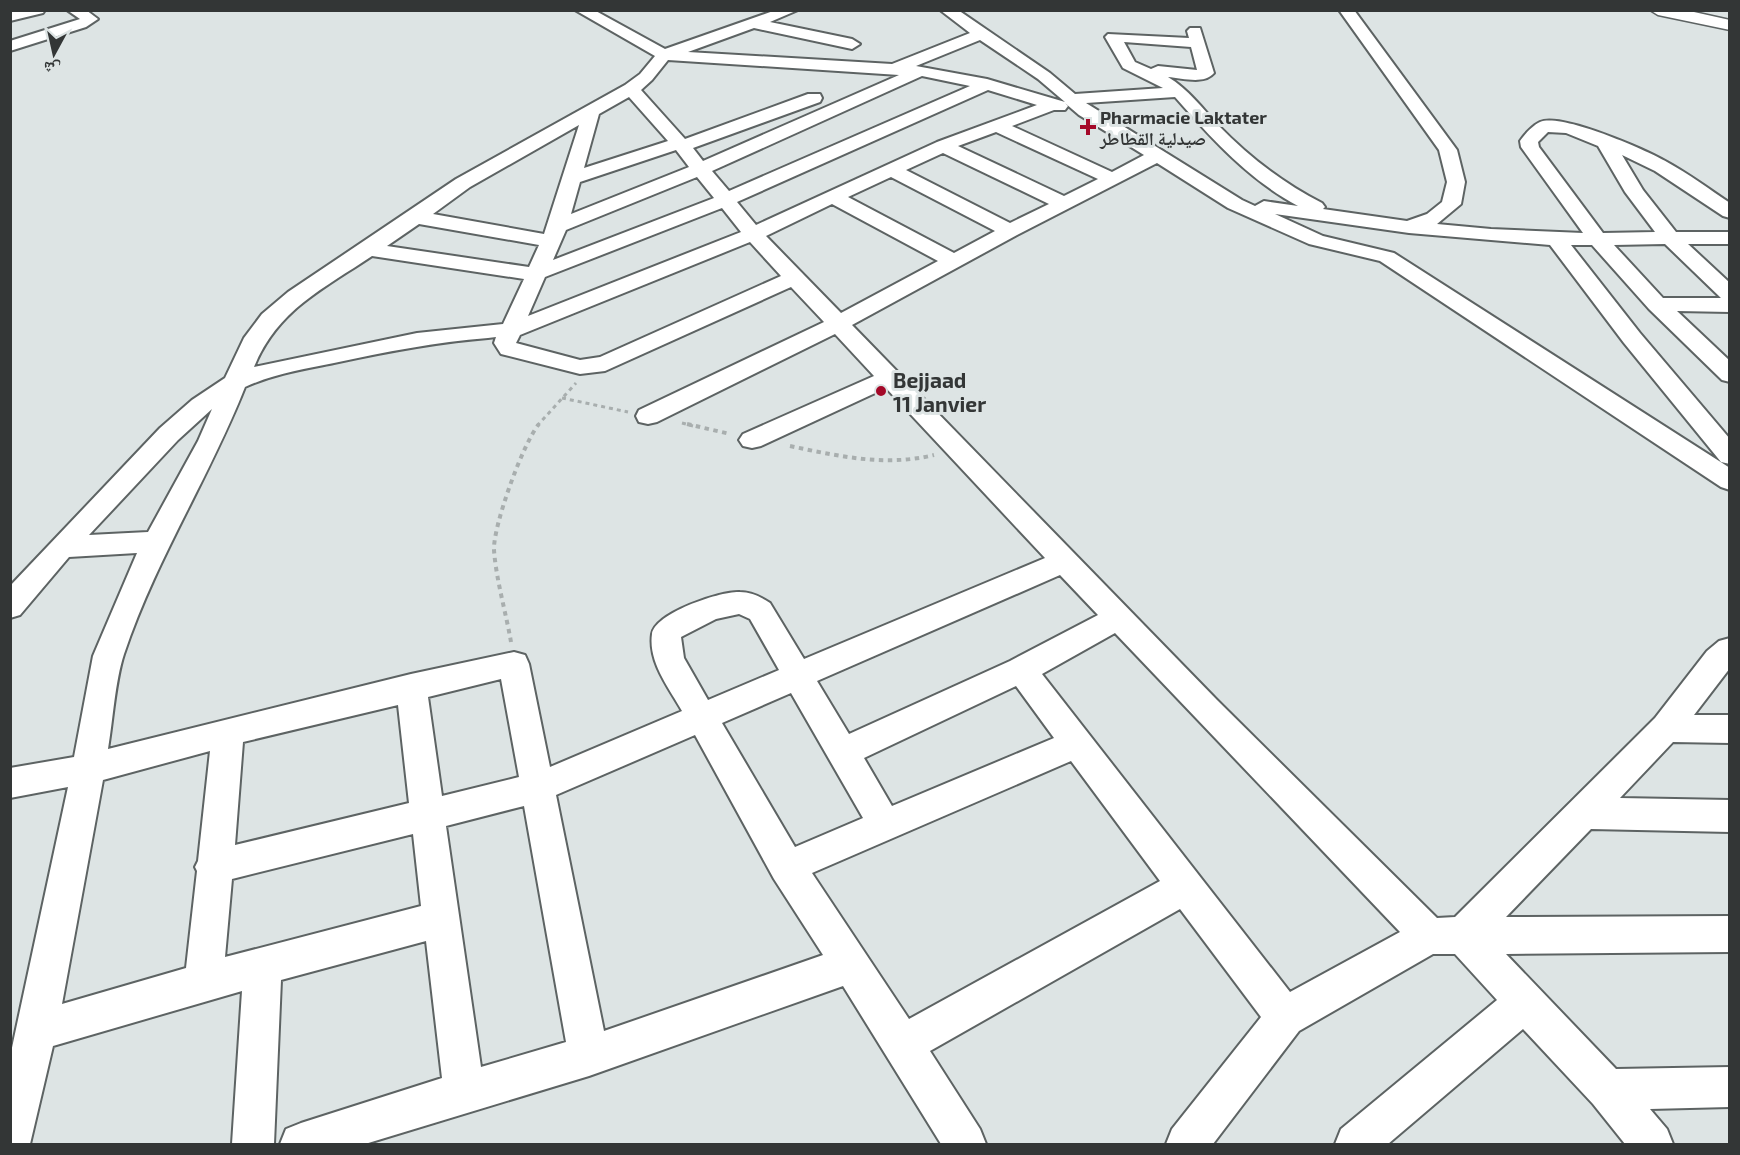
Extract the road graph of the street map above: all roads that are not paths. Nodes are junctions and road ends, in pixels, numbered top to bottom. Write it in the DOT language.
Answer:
graph roads {
  1 [pos="74,10"];
  2 [pos="620,10"];
  3 [pos="1346,10"];
  4 [pos="1658,10"];
  5 [pos="33,11"];
  6 [pos="948,11"];
  7 [pos="589,15"];
  8 [pos="766,16"];
  9 [pos="10,17"];
  10 [pos="51,21"];
  11 [pos="1730,24"];
  12 [pos="10,33"];
  13 [pos="981,34"];
  14 [pos="1144,38"];
  15 [pos="852,44"];
  16 [pos="10,46"];
  17 [pos="1010,52"];
  18 [pos="664,55"];
  19 [pos="896,69"];
  20 [pos="920,71"];
  21 [pos="943,75"];
  22 [pos="1161,76"];
  23 [pos="987,84"];
  24 [pos="631,89"];
  25 [pos="1179,92"];
  26 [pos="1051,105"];
  27 [pos="1079,105"];
  28 [pos="591,113"];
  29 [pos="998,126"];
  30 [pos="1605,142"];
  31 [pos="680,145"];
  32 [pos="944,146"];
  33 [pos="1157,156"];
  34 [pos="700,169"];
  35 [pos="890,169"];
  36 [pos="573,178"];
  37 [pos="1113,179"];
  38 [pos="831,196"];
  39 [pos="725,200"];
  40 [pos="1063,203"];
  41 [pos="1235,204"];
  42 [pos="1451,204"];
  43 [pos="1730,212"];
  44 [pos="416,217"];
  45 [pos="1336,217"];
  46 [pos="1410,227"];
  47 [pos="1010,231"];
  48 [pos="554,233"];
  49 [pos="753,234"];
  50 [pos="1491,235"];
  51 [pos="1669,237"];
  52 [pos="1597,238"];
  53 [pos="1730,238"];
  54 [pos="1556,239"];
  55 [pos="368,249"];
  56 [pos="1387,257"];
  57 [pos="953,261"];
  58 [pos="535,274"];
  59 [pos="796,278"];
  60 [pos="1730,295"];
  61 [pos="1657,304"];
  62 [pos="1730,305"];
  63 [pos="839,323"];
  64 [pos="512,330"];
  65 [pos="1730,375"];
  66 [pos="891,377"];
  67 [pos="237,381"];
  68 [pos="648,416"];
  69 [pos="752,440"];
  70 [pos="1730,456"];
  71 [pos="1730,481"];
  72 [pos="156,542"];
  73 [pos="62,547"];
  74 [pos="1065,561"];
  75 [pos="10,607"];
  76 [pos="1119,617"];
  77 [pos="1730,650"];
  78 [pos="1022,670"];
  79 [pos="798,676"];
  80 [pos="411,687"];
  81 [pos="702,718"];
  82 [pos="1666,728"];
  83 [pos="1730,729"];
  84 [pos="228,732"];
  85 [pos="1078,743"];
  86 [pos="843,752"];
  87 [pos="88,769"];
  88 [pos="10,783"];
  89 [pos="537,788"];
  90 [pos="1584,813"];
  91 [pos="426,814"];
  92 [pos="1730,816"];
  93 [pos="885,825"];
  94 [pos="213,867"];
  95 [pos="787,867"];
  96 [pos="1186,886"];
  97 [pos="440,919"];
  98 [pos="1730,934"];
  99 [pos="1446,936"];
  100 [pos="851,964"];
  101 [pos="263,966"];
  102 [pos="204,982"];
  103 [pos="1524,1003"];
  104 [pos="1285,1017"];
  105 [pos="37,1031"];
  106 [pos="903,1044"];
  107 [pos="589,1056"];
  108 [pos="1730,1087"];
  109 [pos="1607,1090"];
  110 [pos="464,1092"];
  111 [pos="10,1142"];
  112 [pos="253,1144"];
  113 [pos="301,1144"];
  114 [pos="965,1144"];
  115 [pos="1187,1144"];
  116 [pos="1356,1144"];
  117 [pos="1652,1144"];
  1 -- 16 [label="street"];
  2 -- 7 [label="street"];
  3 -- 42 [label="street"];
  4 -- 11 [label="main road"];
  5 -- 9 [label="street"];
  6 -- 13 [label="street"];
  7 -- 18 [label="street"];
  8 -- 15 [label="street"];
  8 -- 18 [label="street"];
  10 -- 12 [label="street"];
  13 -- 17 [label="street"];
  13 -- 19 [label="street"];
  14 -- 22 [label="street"];
  14 -- 22 [label="street"];
  14 -- 22 [label="street"];
  17 -- 21 [label="street"];
  17 -- 27 [label="street"];
  18 -- 19 [label="street"];
  18 -- 24 [label="street"];
  19 -- 20 [label="street"];
  19 -- 31 [label="street"];
  20 -- 21 [label="street"];
  20 -- 34 [label="street"];
  21 -- 23 [label="street"];
  22 -- 25 [label="street"];
  23 -- 26 [label="street"];
  23 -- 39 [label="street"];
  24 -- 28 [label="street"];
  24 -- 31 [label="street"];
  25 -- 27 [label="street"];
  25 -- 45 [label="street"];
  26 -- 27 [label="street"];
  26 -- 29 [label="street"];
  27 -- 33 [label="street"];
  28 -- 36 [label="street"];
  28 -- 44 [label="street"];
  29 -- 32 [label="street"];
  29 -- 37 [label="street"];
  30 -- 43 [label="street"];
  30 -- 51 [label="street"];
  30 -- 52 [label="street"];
  31 -- 34 [label="street"];
  31 -- 36 [label="street"];
  32 -- 35 [label="street"];
  32 -- 40 [label="street"];
  33 -- 37 [label="street"];
  33 -- 41 [label="street"];
  34 -- 39 [label="street"];
  34 -- 48 [label="street"];
  35 -- 38 [label="street"];
  35 -- 47 [label="street"];
  36 -- 48 [label="street"];
  37 -- 40 [label="street"];
  38 -- 49 [label="street"];
  38 -- 57 [label="street"];
  39 -- 49 [label="street"];
  39 -- 58 [label="street"];
  40 -- 47 [label="street"];
  41 -- 45 [label="street"];
  41 -- 56 [label="street"];
  42 -- 46 [label="street"];
  42 -- 50 [label="street"];
  44 -- 48 [label="street"];
  44 -- 55 [label="street"];
  45 -- 46 [label="street"];
  46 -- 50 [label="street"];
  46 -- 56 [label="street"];
  47 -- 57 [label="street"];
  48 -- 58 [label="street"];
  49 -- 59 [label="street"];
  49 -- 64 [label="street"];
  50 -- 54 [label="street"];
  51 -- 52 [label="street"];
  51 -- 53 [label="street"];
  51 -- 60 [label="street"];
  52 -- 54 [label="street"];
  52 -- 61 [label="street"];
  54 -- 70 [label="street"];
  55 -- 58 [label="street"];
  55 -- 67 [label="street"];
  56 -- 71 [label="street"];
  57 -- 63 [label="street"];
  58 -- 64 [label="street"];
  59 -- 63 [label="street"];
  59 -- 64 [label="street"];
  61 -- 62 [label="street"];
  61 -- 65 [label="street"];
  63 -- 66 [label="street"];
  63 -- 68 [label="street"];
  64 -- 67 [label="street"];
  66 -- 69 [label="street"];
  66 -- 74 [label="street"];
  67 -- 72 [label="street"];
  67 -- 73 [label="street"];
  72 -- 73 [label="street"];
  72 -- 87 [label="street"];
  73 -- 75 [label="street"];
  74 -- 76 [label="street"];
  74 -- 79 [label="street"];
  76 -- 78 [label="street"];
  76 -- 99 [label="street"];
  77 -- 82 [label="street"];
  78 -- 85 [label="street"];
  78 -- 86 [label="street"];
  79 -- 81 [label="street"];
  79 -- 81 [label="street"];
  79 -- 86 [label="street"];
  80 -- 84 [label="street"];
  80 -- 89 [label="street"];
  80 -- 91 [label="street"];
  81 -- 89 [label="street"];
  81 -- 95 [label="street"];
  82 -- 83 [label="street"];
  82 -- 90 [label="street"];
  84 -- 87 [label="street"];
  84 -- 94 [label="street"];
  85 -- 93 [label="street"];
  85 -- 96 [label="street"];
  86 -- 93 [label="street"];
  87 -- 88 [label="street"];
  87 -- 105 [label="street"];
  89 -- 91 [label="street"];
  89 -- 107 [label="street"];
  90 -- 92 [label="street"];
  90 -- 99 [label="street"];
  91 -- 94 [label="street"];
  91 -- 97 [label="street"];
  93 -- 95 [label="street"];
  94 -- 102 [label="street"];
  95 -- 100 [label="street"];
  96 -- 104 [label="street"];
  96 -- 106 [label="street"];
  97 -- 101 [label="street"];
  97 -- 110 [label="street"];
  98 -- 99 [label="street"];
  99 -- 103 [label="street"];
  99 -- 104 [label="street"];
  100 -- 106 [label="street"];
  100 -- 107 [label="street"];
  101 -- 102 [label="street"];
  101 -- 112 [label="street"];
  102 -- 105 [label="street"];
  103 -- 109 [label="street"];
  103 -- 116 [label="street"];
  104 -- 115 [label="street"];
  105 -- 111 [label="street"];
  106 -- 114 [label="street"];
  107 -- 110 [label="street"];
  108 -- 109 [label="street"];
  109 -- 117 [label="street"];
  110 -- 113 [label="street"];
}
